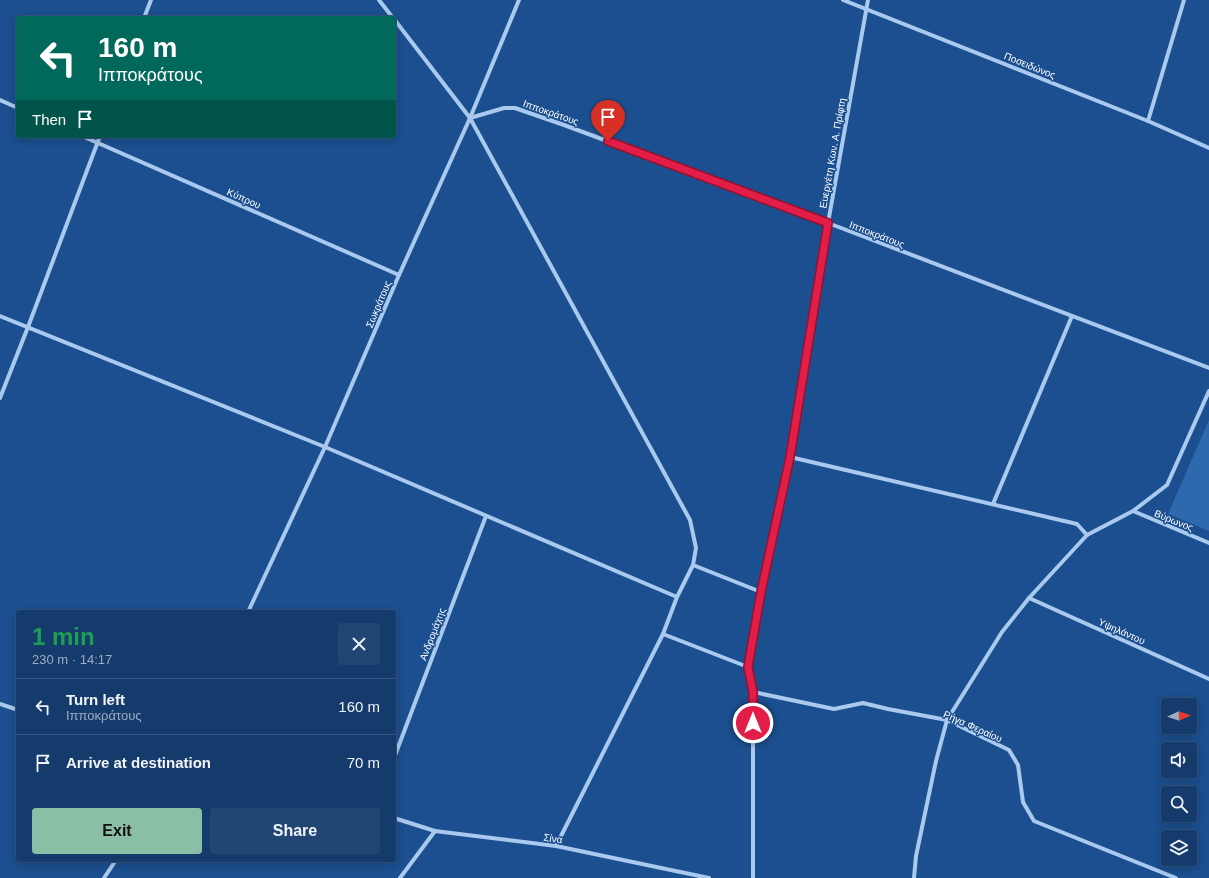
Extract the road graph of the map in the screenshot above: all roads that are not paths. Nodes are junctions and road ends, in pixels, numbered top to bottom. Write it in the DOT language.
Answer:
graph roads {
  1 [pos="151,0"];
  2 [pos="380,0"];
  3 [pos="519,0"];
  4 [pos="843,0"];
  5 [pos="868,0"];
  6 [pos="1184,0"];
  7 [pos="866,9"];
  8 [pos="145,16"];
  9 [pos="392,16"];
  10 [pos="396,21"];
  11 [pos="0,100"];
  12 [pos="16,107"];
  13 [pos="470,118"];
  14 [pos="1148,121"];
  15 [pos="87,138"];
  16 [pos="99,138"];
  17 [pos="97,142"];
  18 [pos="1209,148"];
  19 [pos="828,223"];
  20 [pos="399,275"];
  21 [pos="0,316"];
  22 [pos="1072,316"];
  23 [pos="28,327"];
  24 [pos="1209,368"];
  25 [pos="1209,391"];
  26 [pos="0,398"];
  27 [pos="325,447"];
  28 [pos="790,457"];
  29 [pos="993,504"];
  30 [pos="1133,511"];
  31 [pos="486,516"];
  32 [pos="1087,535"];
  33 [pos="1209,543"];
  34 [pos="694,565"];
  35 [pos="761,592"];
  36 [pos="677,597"];
  37 [pos="1029,598"];
  38 [pos="249,610"];
  39 [pos="663,634"];
  40 [pos="748,667"];
  41 [pos="1209,679"];
  42 [pos="753,692"];
  43 [pos="0,704"];
  44 [pos="16,709"];
  45 [pos="947,720"];
  46 [pos="396,753"];
  47 [pos="396,819"];
  48 [pos="435,831"];
  49 [pos="556,846"];
  50 [pos="115,862"];
  51 [pos="104,878"];
  52 [pos="400,878"];
  53 [pos="709,878"];
  54 [pos="753,878"];
  55 [pos="914,878"];
  56 [pos="1176,878"];
  1 -- 8 [label="street"];
  2 -- 9 [label="street"];
  3 -- 13 [label="street, Σωκράτους"];
  4 -- 7 [label="street, Ποσειδώνος"];
  5 -- 7 [label="street, Ευεργέτη Κων. Α. Πρίφτη"];
  6 -- 14 [label="street"];
  7 -- 14 [label="street, Ποσειδώνος"];
  7 -- 19 [label="street, Ευεργέτη Κων. Α. Πρίφτη"];
  10 -- 13 [label="street"];
  11 -- 12 [label="street"];
  13 -- 19 [label="street, Ιπποκράτους"];
  13 -- 20 [label="street, Σωκράτους"];
  13 -- 34 [label="street"];
  14 -- 18 [label="street, Ποσειδώνος"];
  15 -- 17 [label="street, Κύπρου"];
  16 -- 17 [label="street"];
  17 -- 20 [label="street, Κύπρου"];
  17 -- 23 [label="street"];
  19 -- 22 [label="street, Ιπποκράτους"];
  19 -- 28 [label="street, Ευεργέτη Κων. Α. Πρίφτη"];
  20 -- 27 [label="street, Σωκράτους"];
  21 -- 23 [label="street"];
  22 -- 24 [label="street, Ιπποκράτους"];
  22 -- 29 [label="street"];
  23 -- 26 [label="street"];
  23 -- 27 [label="street"];
  25 -- 30 [label="street"];
  27 -- 31 [label="street"];
  27 -- 38 [label="street, Σωκράτους"];
  28 -- 29 [label="street"];
  28 -- 35 [label="street, Ευεργέτη Κων. Α. Πρίφτη"];
  29 -- 32 [label="street"];
  30 -- 32 [label="street"];
  30 -- 33 [label="street, Βύρωνος"];
  31 -- 36 [label="street"];
  31 -- 46 [label="street, Ανδρομάχης"];
  32 -- 37 [label="street"];
  34 -- 35 [label="street"];
  34 -- 36 [label="street"];
  35 -- 40 [label="street, Ευεργέτη Κων. Α. Πρίφτη"];
  36 -- 39 [label="street"];
  37 -- 41 [label="street, Υψηλάντου"];
  37 -- 45 [label="street"];
  39 -- 40 [label="street"];
  39 -- 49 [label="street"];
  40 -- 42 [label="street, Ευεργέτη Κων. Α. Πρίφτη"];
  42 -- 45 [label="street, Ρήγα Φεραίου"];
  42 -- 54 [label="street, Ευεργέτη Κων. Α. Πρίφτη"];
  43 -- 44 [label="street"];
  45 -- 55 [label="street"];
  45 -- 56 [label="street, Ρήγα Φεραίου"];
  47 -- 48 [label="street, Σίνα"];
  48 -- 49 [label="street, Σίνα"];
  48 -- 52 [label="street"];
  49 -- 53 [label="street, Σίνα"];
  50 -- 51 [label="street"];
}
